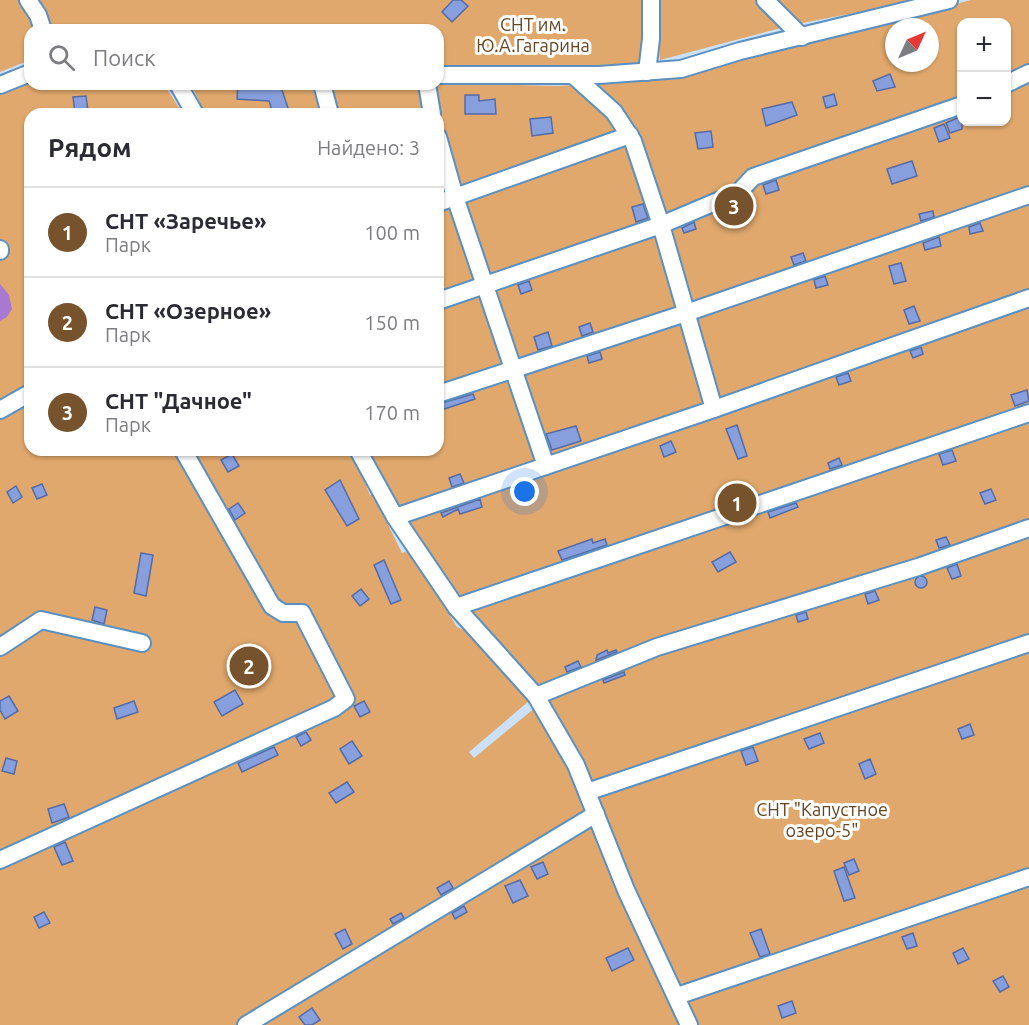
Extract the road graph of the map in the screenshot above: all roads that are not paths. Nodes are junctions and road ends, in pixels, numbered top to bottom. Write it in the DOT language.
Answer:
graph roads {
  1 [pos="28,0"];
  2 [pos="651,0"];
  3 [pos="765,0"];
  4 [pos="949,0"];
  5 [pos="899,7"];
  6 [pos="41,24"];
  7 [pos="802,37"];
  8 [pos="647,72"];
  9 [pos="1029,73"];
  10 [pos="444,75"];
  11 [pos="24,76"];
  12 [pos="574,76"];
  13 [pos="1011,82"];
  14 [pos="0,86"];
  15 [pos="181,90"];
  16 [pos="324,90"];
  17 [pos="427,90"];
  18 [pos="957,107"];
  19 [pos="192,108"];
  20 [pos="328,108"];
  21 [pos="430,108"];
  22 [pos="630,135"];
  23 [pos="444,158"];
  24 [pos="1029,195"];
  25 [pos="455,197"];
  26 [pos="444,201"];
  27 [pos="661,225"];
  28 [pos="486,284"];
  29 [pos="1029,298"];
  30 [pos="444,299"];
  31 [pos="686,313"];
  32 [pos="515,369"];
  33 [pos="444,392"];
  34 [pos="24,396"];
  35 [pos="714,409"];
  36 [pos="0,410"];
  37 [pos="1029,413"];
  38 [pos="186,456"];
  39 [pos="361,456"];
  40 [pos="546,466"];
  41 [pos="395,517"];
  42 [pos="1029,528"];
  43 [pos="456,607"];
  44 [pos="142,643"];
  45 [pos="1029,643"];
  46 [pos="0,647"];
  47 [pos="536,696"];
  48 [pos="587,792"];
  49 [pos="596,814"];
  50 [pos="0,860"];
  51 [pos="1029,877"];
  52 [pos="677,996"];
  53 [pos="246,1025"];
  54 [pos="689,1025"];
  1 -- 6 [label="street"];
  2 -- 8 [label="street"];
  3 -- 7 [label="street"];
  4 -- 5 [label="street"];
  5 -- 7 [label="street"];
  7 -- 8 [label="street"];
  8 -- 12 [label="street"];
  9 -- 13 [label="street"];
  10 -- 12 [label="street"];
  11 -- 14 [label="street"];
  12 -- 22 [label="street"];
  15 -- 19 [label="street"];
  16 -- 20 [label="street"];
  17 -- 21 [label="street"];
  18 -- 27 [label="street"];
  22 -- 25 [label="street"];
  22 -- 27 [label="street"];
  23 -- 25 [label="street"];
  24 -- 31 [label="street"];
  25 -- 26 [label="street"];
  25 -- 28 [label="street"];
  27 -- 28 [label="street"];
  27 -- 31 [label="street"];
  28 -- 30 [label="street"];
  28 -- 32 [label="street"];
  29 -- 35 [label="street"];
  31 -- 32 [label="street"];
  31 -- 35 [label="street"];
  32 -- 33 [label="street"];
  32 -- 40 [label="street"];
  34 -- 36 [label="street"];
  35 -- 40 [label="street"];
  37 -- 43 [label="street"];
  38 -- 50 [label="street"];
  39 -- 41 [label="street"];
  40 -- 41 [label="street"];
  41 -- 43 [label="street"];
  42 -- 47 [label="street"];
  43 -- 47 [label="street"];
  44 -- 46 [label="street"];
  45 -- 48 [label="street"];
  47 -- 48 [label="street"];
  48 -- 49 [label="street"];
  49 -- 52 [label="street"];
  49 -- 53 [label="street"];
  51 -- 52 [label="street"];
  52 -- 54 [label="street"];
}
